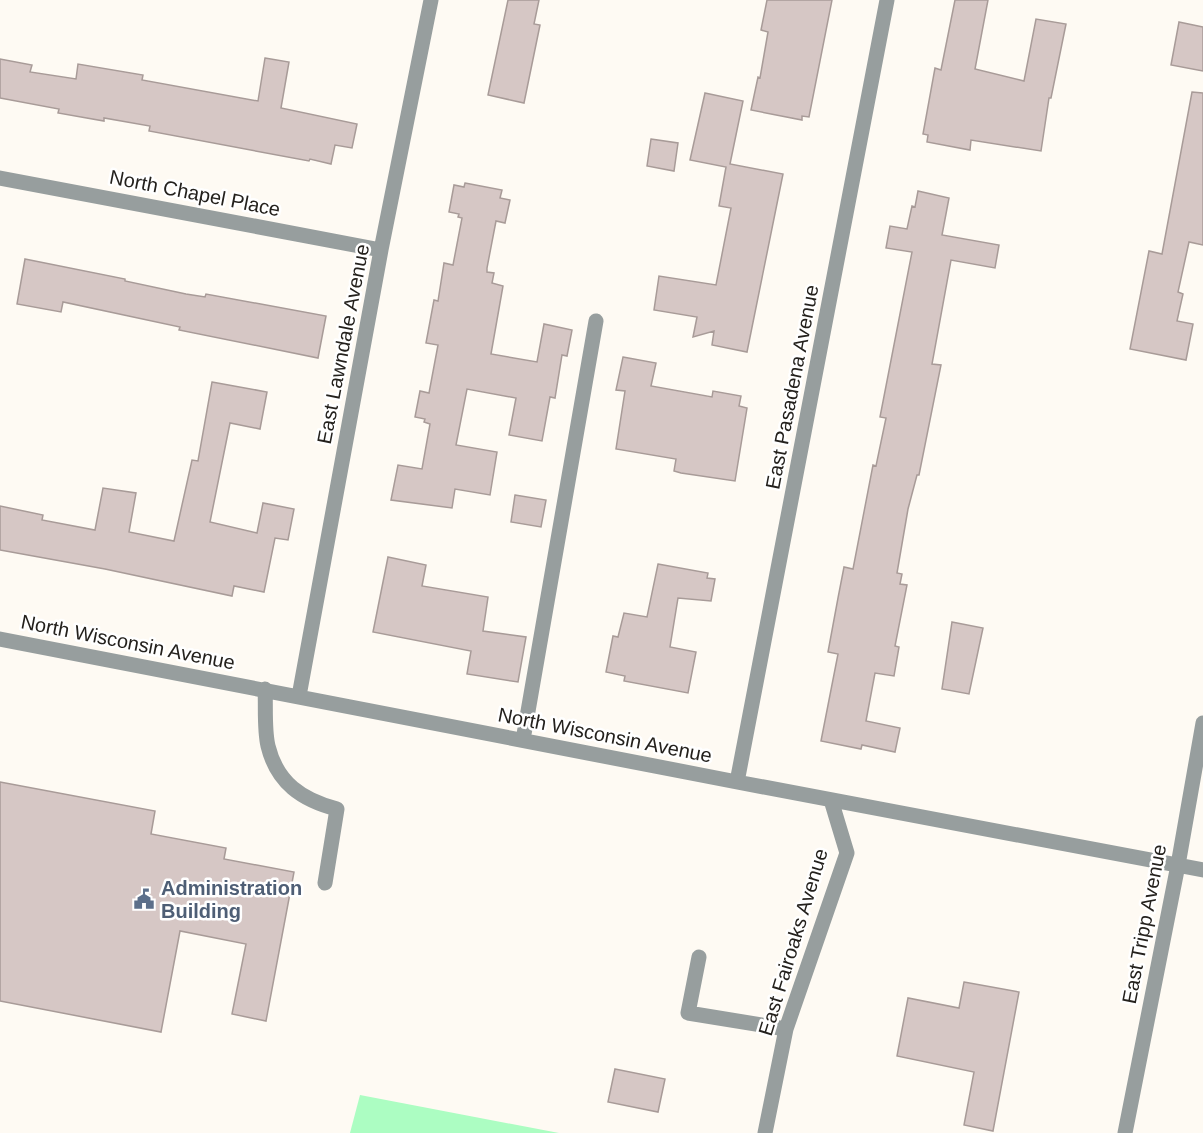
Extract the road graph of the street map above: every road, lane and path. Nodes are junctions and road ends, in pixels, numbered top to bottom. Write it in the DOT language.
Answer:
graph roads {
  1 [pos="431,0"];
  2 [pos="887,0"];
  3 [pos="0,178"];
  4 [pos="381,250"];
  5 [pos="596,321"];
  6 [pos="0,639"];
  7 [pos="265,689"];
  8 [pos="298,696"];
  9 [pos="1203,723"];
  10 [pos="523,740"];
  11 [pos="738,782"];
  12 [pos="831,800"];
  13 [pos="1178,866"];
  14 [pos="1203,870"];
  15 [pos="325,883"];
  16 [pos="699,957"];
  17 [pos="786,1029"];
  18 [pos="765,1133"];
  19 [pos="1125,1133"];
  1 -- 4 [label="street, East Lawndale Avenue"];
  2 -- 11 [label="street, East Pasadena Avenue"];
  3 -- 4 [label="street, North Chapel Place"];
  4 -- 8 [label="street, East Lawndale Avenue"];
  5 -- 10 [label="street"];
  6 -- 7 [label="street, North Wisconsin Avenue"];
  7 -- 8 [label="street, North Wisconsin Avenue"];
  7 -- 15 [label="street"];
  8 -- 10 [label="street, North Wisconsin Avenue"];
  9 -- 13 [label="street, East Tripp Avenue"];
  10 -- 11 [label="street, North Wisconsin Avenue"];
  11 -- 12 [label="street, North Wisconsin Avenue"];
  12 -- 13 [label="street, North Wisconsin Avenue"];
  12 -- 17 [label="street, East Fairoaks Avenue"];
  13 -- 14 [label="street, North Wisconsin Avenue"];
  13 -- 19 [label="street, East Tripp Avenue"];
  16 -- 17 [label="street"];
  17 -- 18 [label="street, East Fairoaks Avenue"];
}
